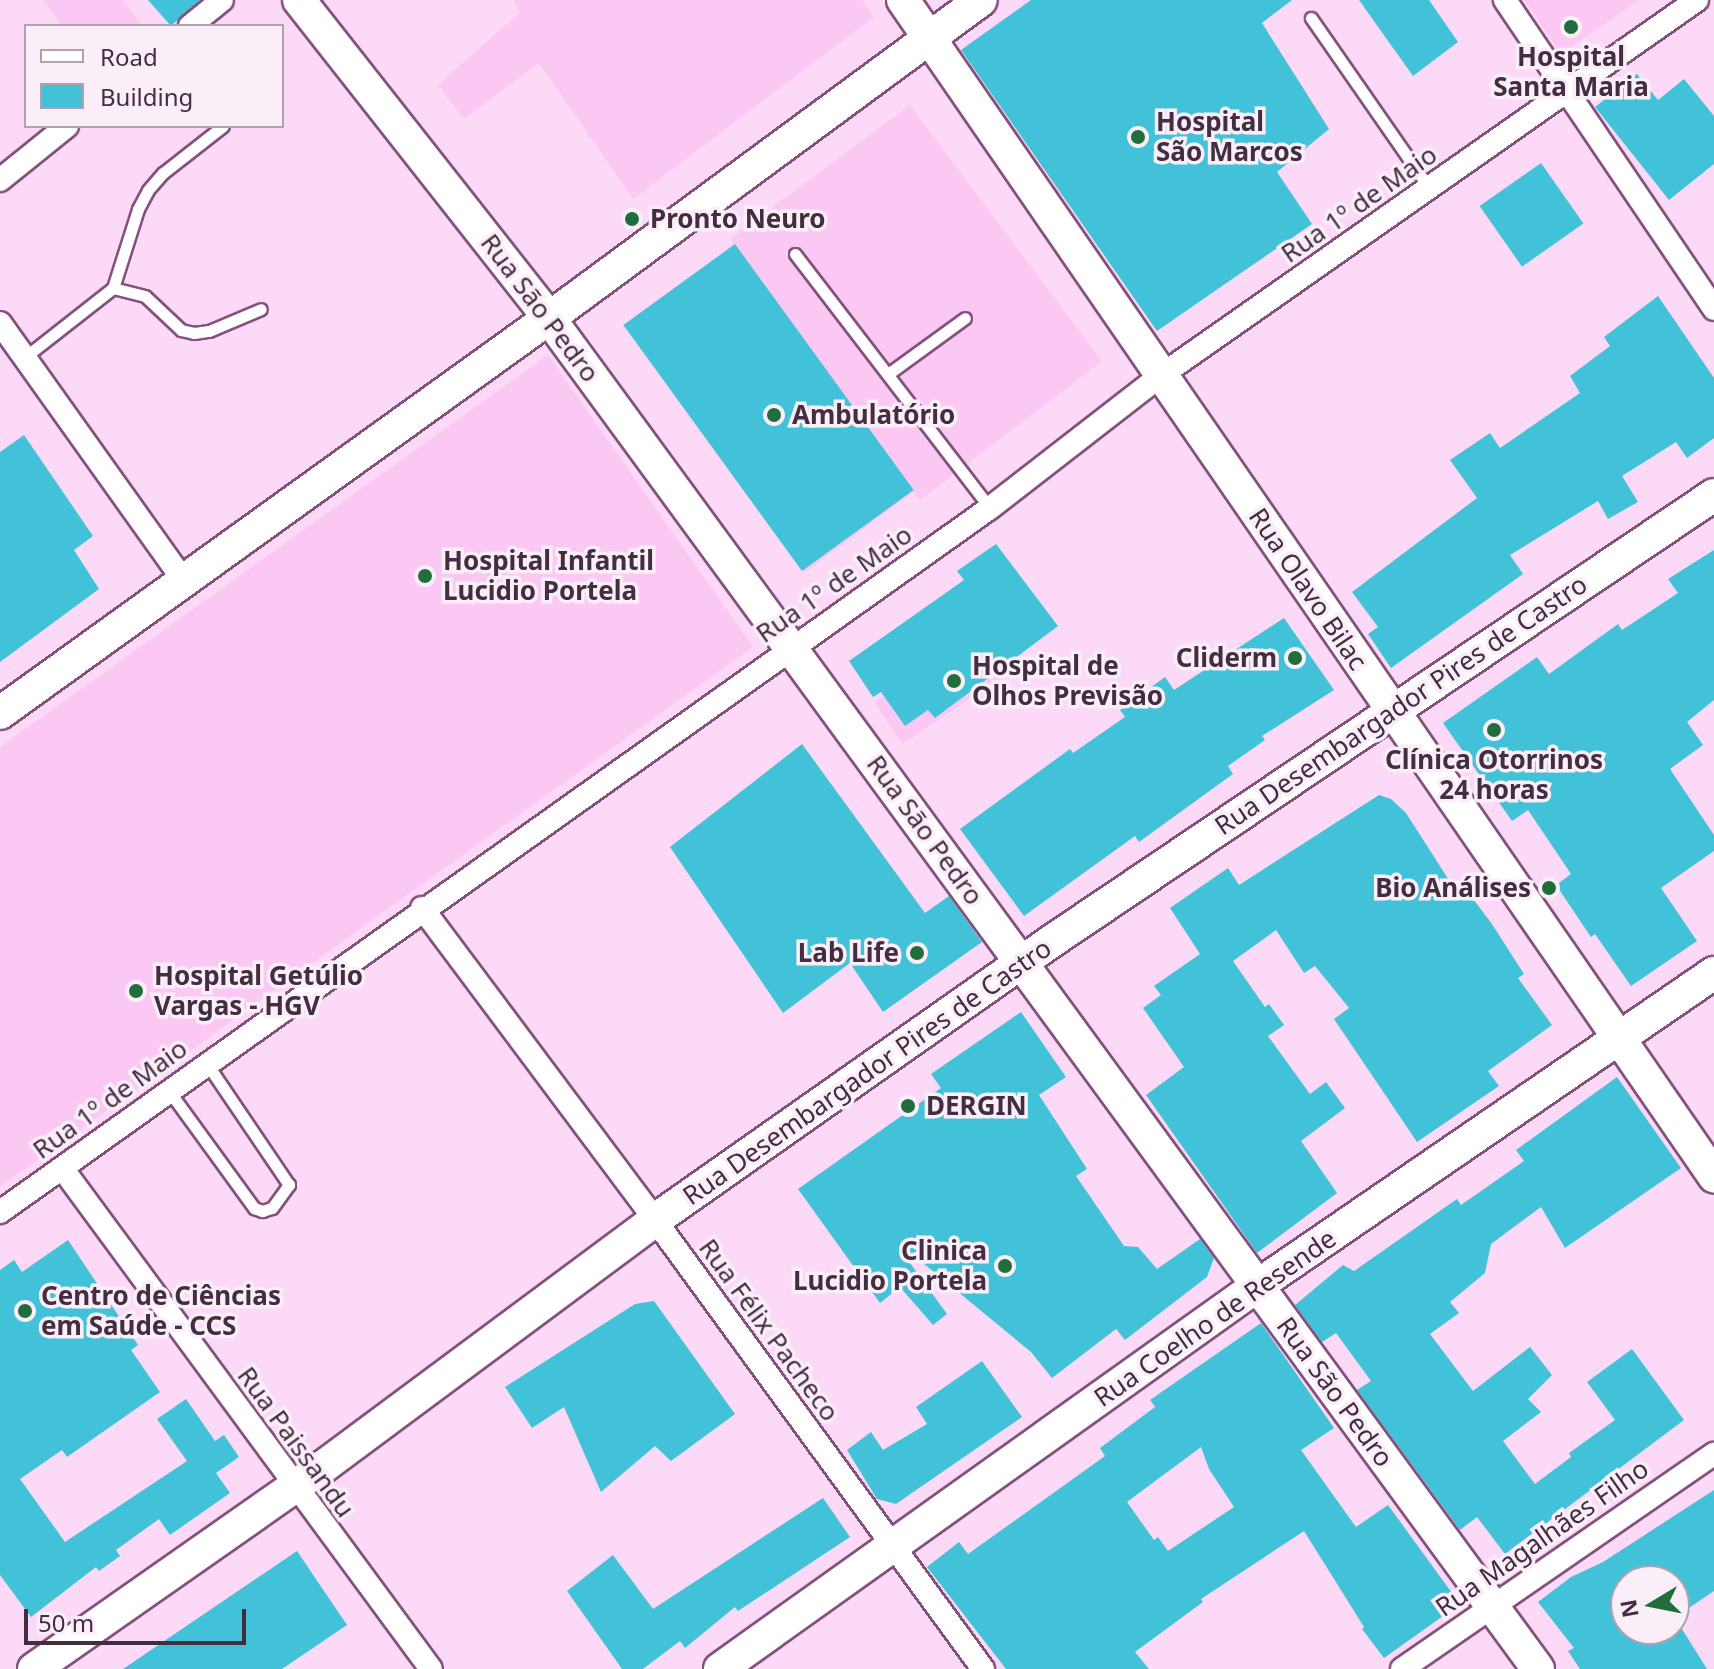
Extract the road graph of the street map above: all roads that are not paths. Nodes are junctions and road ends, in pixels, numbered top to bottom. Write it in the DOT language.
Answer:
graph roads {
  1 [pos="222,0"];
  2 [pos="299,0"];
  3 [pos="903,0"];
  4 [pos="981,0"];
  5 [pos="1505,0"];
  6 [pos="1697,0"];
  7 [pos="1311,18"];
  8 [pos="192,24"];
  9 [pos="929,38"];
  10 [pos="1569,93"];
  11 [pos="65,128"];
  12 [pos="220,128"];
  13 [pos="0,180"];
  14 [pos="1430,189"];
  15 [pos="795,254"];
  16 [pos="113,288"];
  17 [pos="261,309"];
  18 [pos="1714,309"];
  19 [pos="549,318"];
  20 [pos="965,318"];
  21 [pos="0,323"];
  22 [pos="25,357"];
  23 [pos="888,374"];
  24 [pos="1163,374"];
  25 [pos="1714,495"];
  26 [pos="990,508"];
  27 [pos="184,581"];
  28 [pos="793,648"];
  29 [pos="1390,711"];
  30 [pos="0,713"];
  31 [pos="422,908"];
  32 [pos="1022,963"];
  33 [pos="1714,973"];
  34 [pos="1620,1039"];
  35 [pos="207,1064"];
  36 [pos="169,1091"];
  37 [pos="62,1168"];
  38 [pos="1714,1176"];
  39 [pos="0,1212"];
  40 [pos="655,1220"];
  41 [pos="1257,1286"];
  42 [pos="1714,1454"];
  43 [pos="293,1486"];
  44 [pos="891,1547"];
  45 [pos="1493,1606"];
  46 [pos="34,1669"];
  47 [pos="431,1669"];
  48 [pos="720,1669"];
  49 [pos="983,1669"];
  50 [pos="1402,1669"];
  51 [pos="1538,1669"];
  1 -- 8 [label="street"];
  2 -- 19 [label="street, Rua São Pedro"];
  3 -- 9 [label="street, Rua Olavo Bilac"];
  4 -- 9 [label="street"];
  5 -- 10 [label="street"];
  6 -- 10 [label="street, Rua 1º de Maio"];
  7 -- 14 [label="lane"];
  9 -- 19 [label="street"];
  9 -- 24 [label="street, Rua Olavo Bilac"];
  10 -- 14 [label="street, Rua 1º de Maio"];
  10 -- 18 [label="street"];
  11 -- 13 [label="street"];
  12 -- 16 [label="lane"];
  14 -- 24 [label="street, Rua 1º de Maio"];
  15 -- 23 [label="lane"];
  16 -- 17 [label="lane"];
  16 -- 22 [label="lane"];
  19 -- 27 [label="street"];
  19 -- 28 [label="street, Rua São Pedro"];
  20 -- 23 [label="lane"];
  21 -- 22 [label="street"];
  22 -- 27 [label="street"];
  23 -- 26 [label="lane"];
  24 -- 26 [label="street, Rua 1º de Maio"];
  24 -- 29 [label="street, Rua Olavo Bilac"];
  25 -- 29 [label="street, Rua Desembargador Pires de Castro"];
  26 -- 28 [label="street, Rua 1º de Maio"];
  27 -- 30 [label="street"];
  28 -- 31 [label="street, Rua 1º de Maio"];
  28 -- 32 [label="street, Rua São Pedro"];
  29 -- 32 [label="street, Rua Desembargador Pires de Castro"];
  29 -- 34 [label="street, Rua Olavo Bilac"];
  31 -- 35 [label="street, Rua 1º de Maio"];
  31 -- 40 [label="street, Rua Félix Pacheco"];
  32 -- 40 [label="street, Rua Desembargador Pires de Castro"];
  32 -- 41 [label="street, Rua São Pedro"];
  33 -- 34 [label="street, Rua Coelho de Resende"];
  34 -- 38 [label="street, Rua Olavo Bilac"];
  34 -- 41 [label="street, Rua Coelho de Resende"];
  35 -- 36 [label="street, Rua 1º de Maio"];
  35 -- 36 [label="lane"];
  36 -- 37 [label="street, Rua 1º de Maio"];
  37 -- 39 [label="street, Rua 1º de Maio"];
  37 -- 43 [label="street, Rua Paissandu"];
  40 -- 43 [label="street, Rua Desembargador Pires de Castro"];
  40 -- 44 [label="street, Rua Félix Pacheco"];
  41 -- 44 [label="street, Rua Coelho de Resende"];
  41 -- 45 [label="street, Rua São Pedro"];
  42 -- 45 [label="street, Rua Magalhães Filho"];
  43 -- 46 [label="street, Rua Desembargador Pires de Castro"];
  43 -- 47 [label="street, Rua Paissandu"];
  44 -- 48 [label="street, Rua Coelho de Resende"];
  44 -- 49 [label="street, Rua Félix Pacheco"];
  45 -- 50 [label="street, Rua Magalhães Filho"];
  45 -- 51 [label="street, Rua São Pedro"];
}
